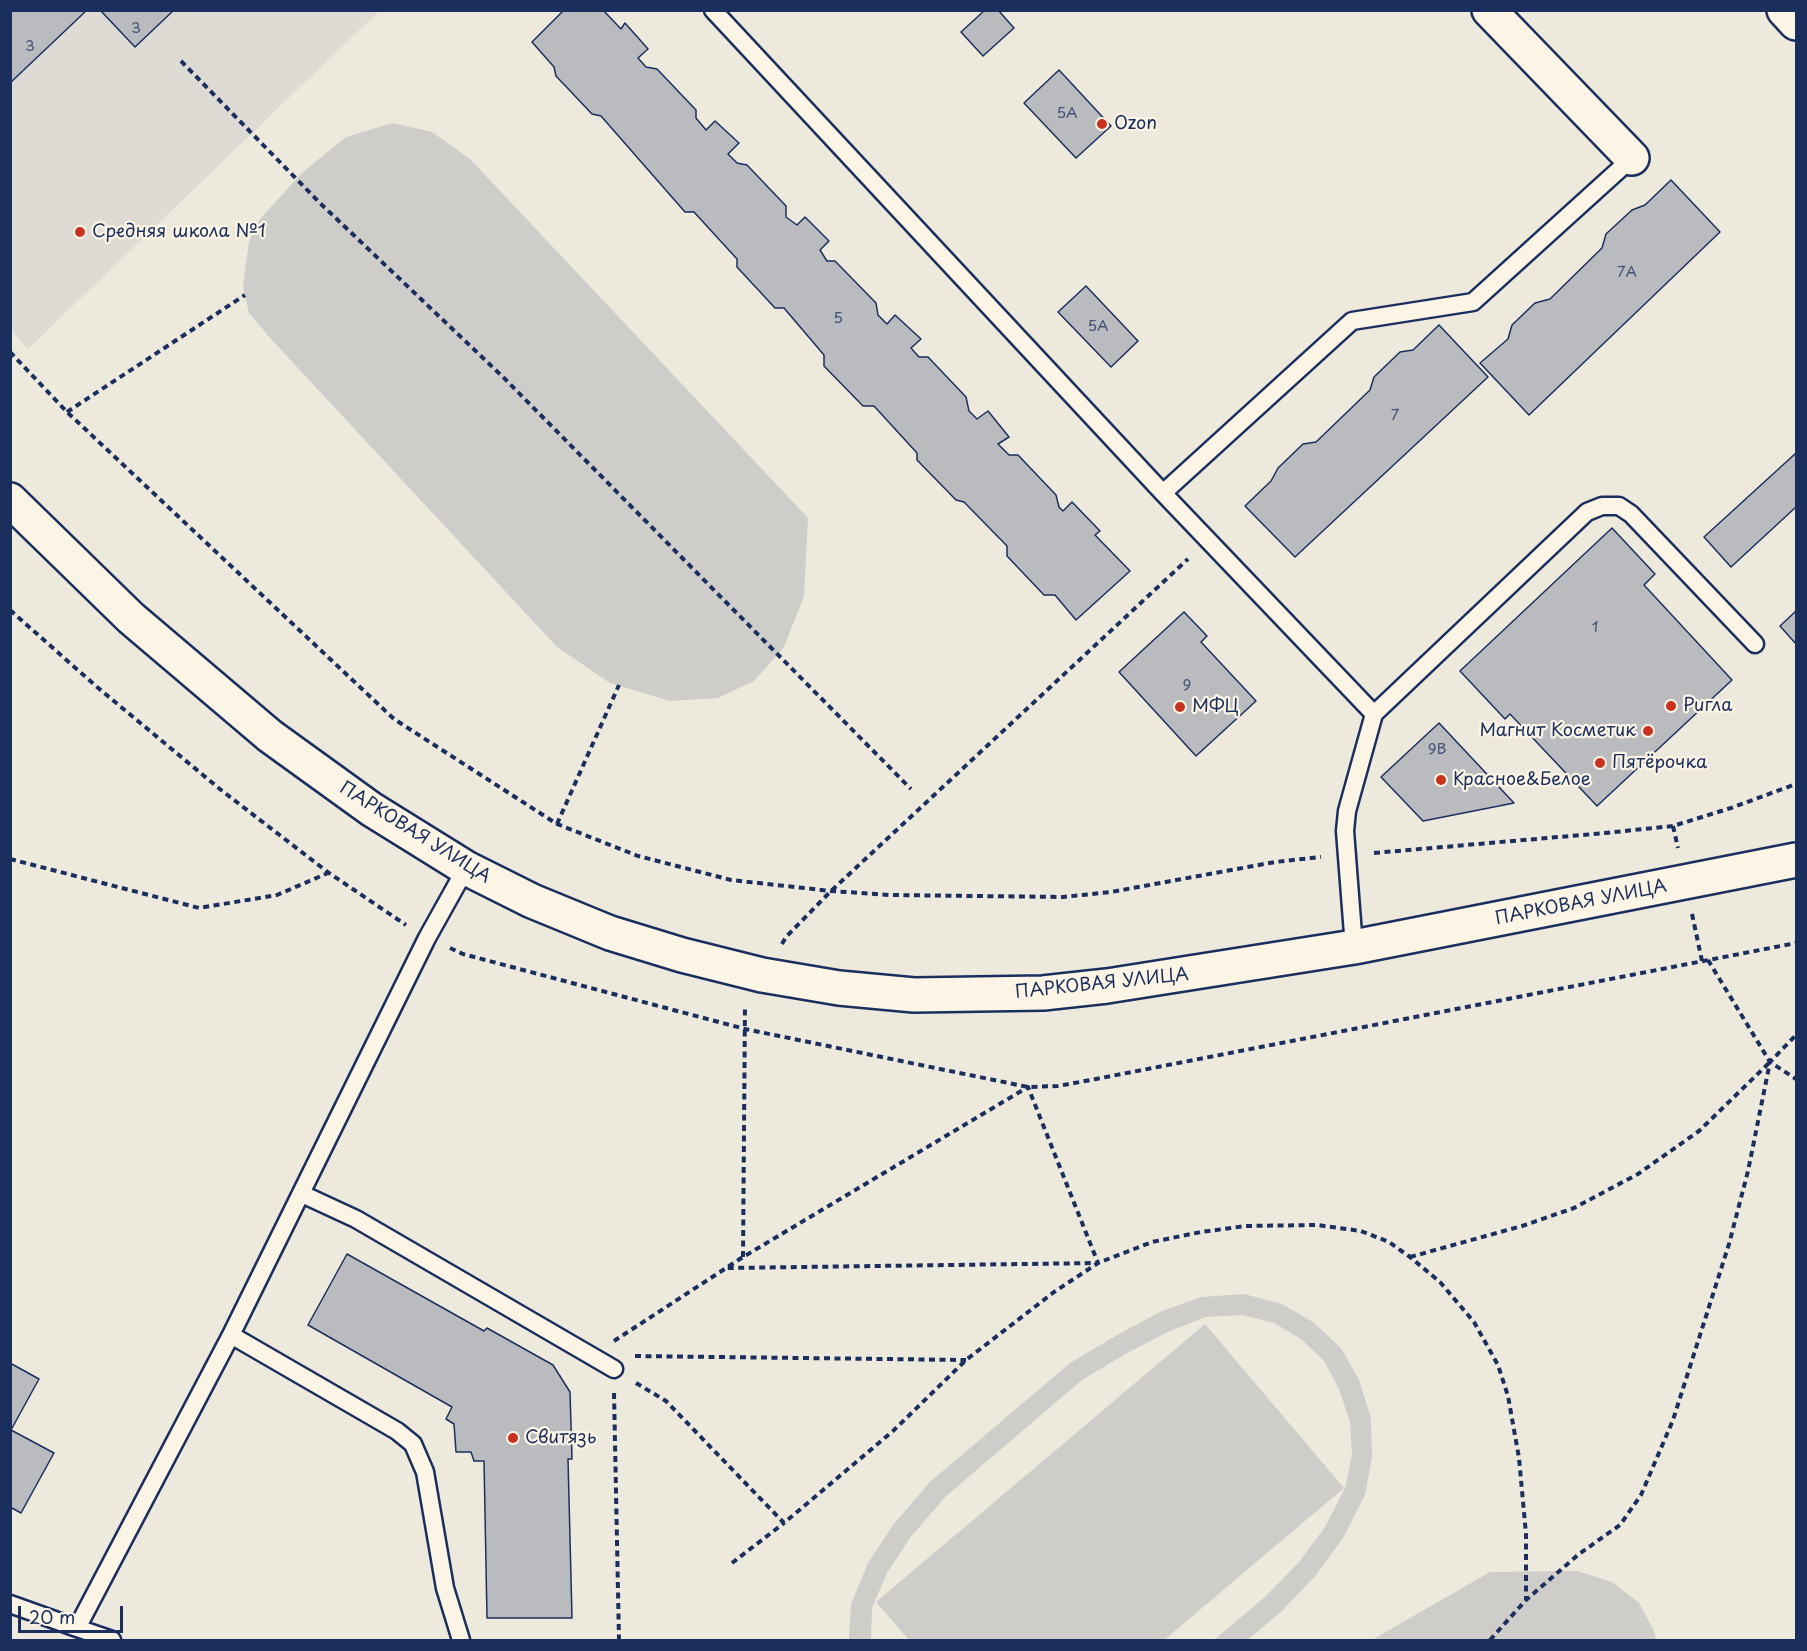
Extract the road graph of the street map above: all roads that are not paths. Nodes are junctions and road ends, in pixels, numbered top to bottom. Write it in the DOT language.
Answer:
graph roads {
  1 [pos="713,10"];
  2 [pos="1489,10"];
  3 [pos="1784,10"];
  4 [pos="1797,23"];
  5 [pos="1632,158"];
  6 [pos="1164,493"];
  7 [pos="10,500"];
  8 [pos="1755,645"];
  9 [pos="1374,714"];
  10 [pos="1797,860"];
  11 [pos="466,868"];
  12 [pos="1354,947"];
  13 [pos="302,1194"];
  14 [pos="231,1335"];
  15 [pos="614,1369"];
  16 [pos="10,1604"];
  17 [pos="77,1628"];
  18 [pos="112,1641"];
  19 [pos="461,1641"];
  1 -- 6 [label="lane"];
  2 -- 5 [label="street"];
  3 -- 4 [label="street"];
  5 -- 6 [label="lane"];
  6 -- 9 [label="lane"];
  7 -- 11 [label="street, ПАРКОВАЯ УЛИЦА"];
  8 -- 9 [label="lane"];
  9 -- 12 [label="lane"];
  10 -- 12 [label="street, ПАРКОВАЯ УЛИЦА"];
  11 -- 12 [label="street, ПАРКОВАЯ УЛИЦА"];
  11 -- 13 [label="lane"];
  13 -- 14 [label="lane"];
  13 -- 15 [label="lane"];
  14 -- 17 [label="lane"];
  14 -- 19 [label="lane"];
  16 -- 17 [label="lane"];
  17 -- 18 [label="lane"];
}
